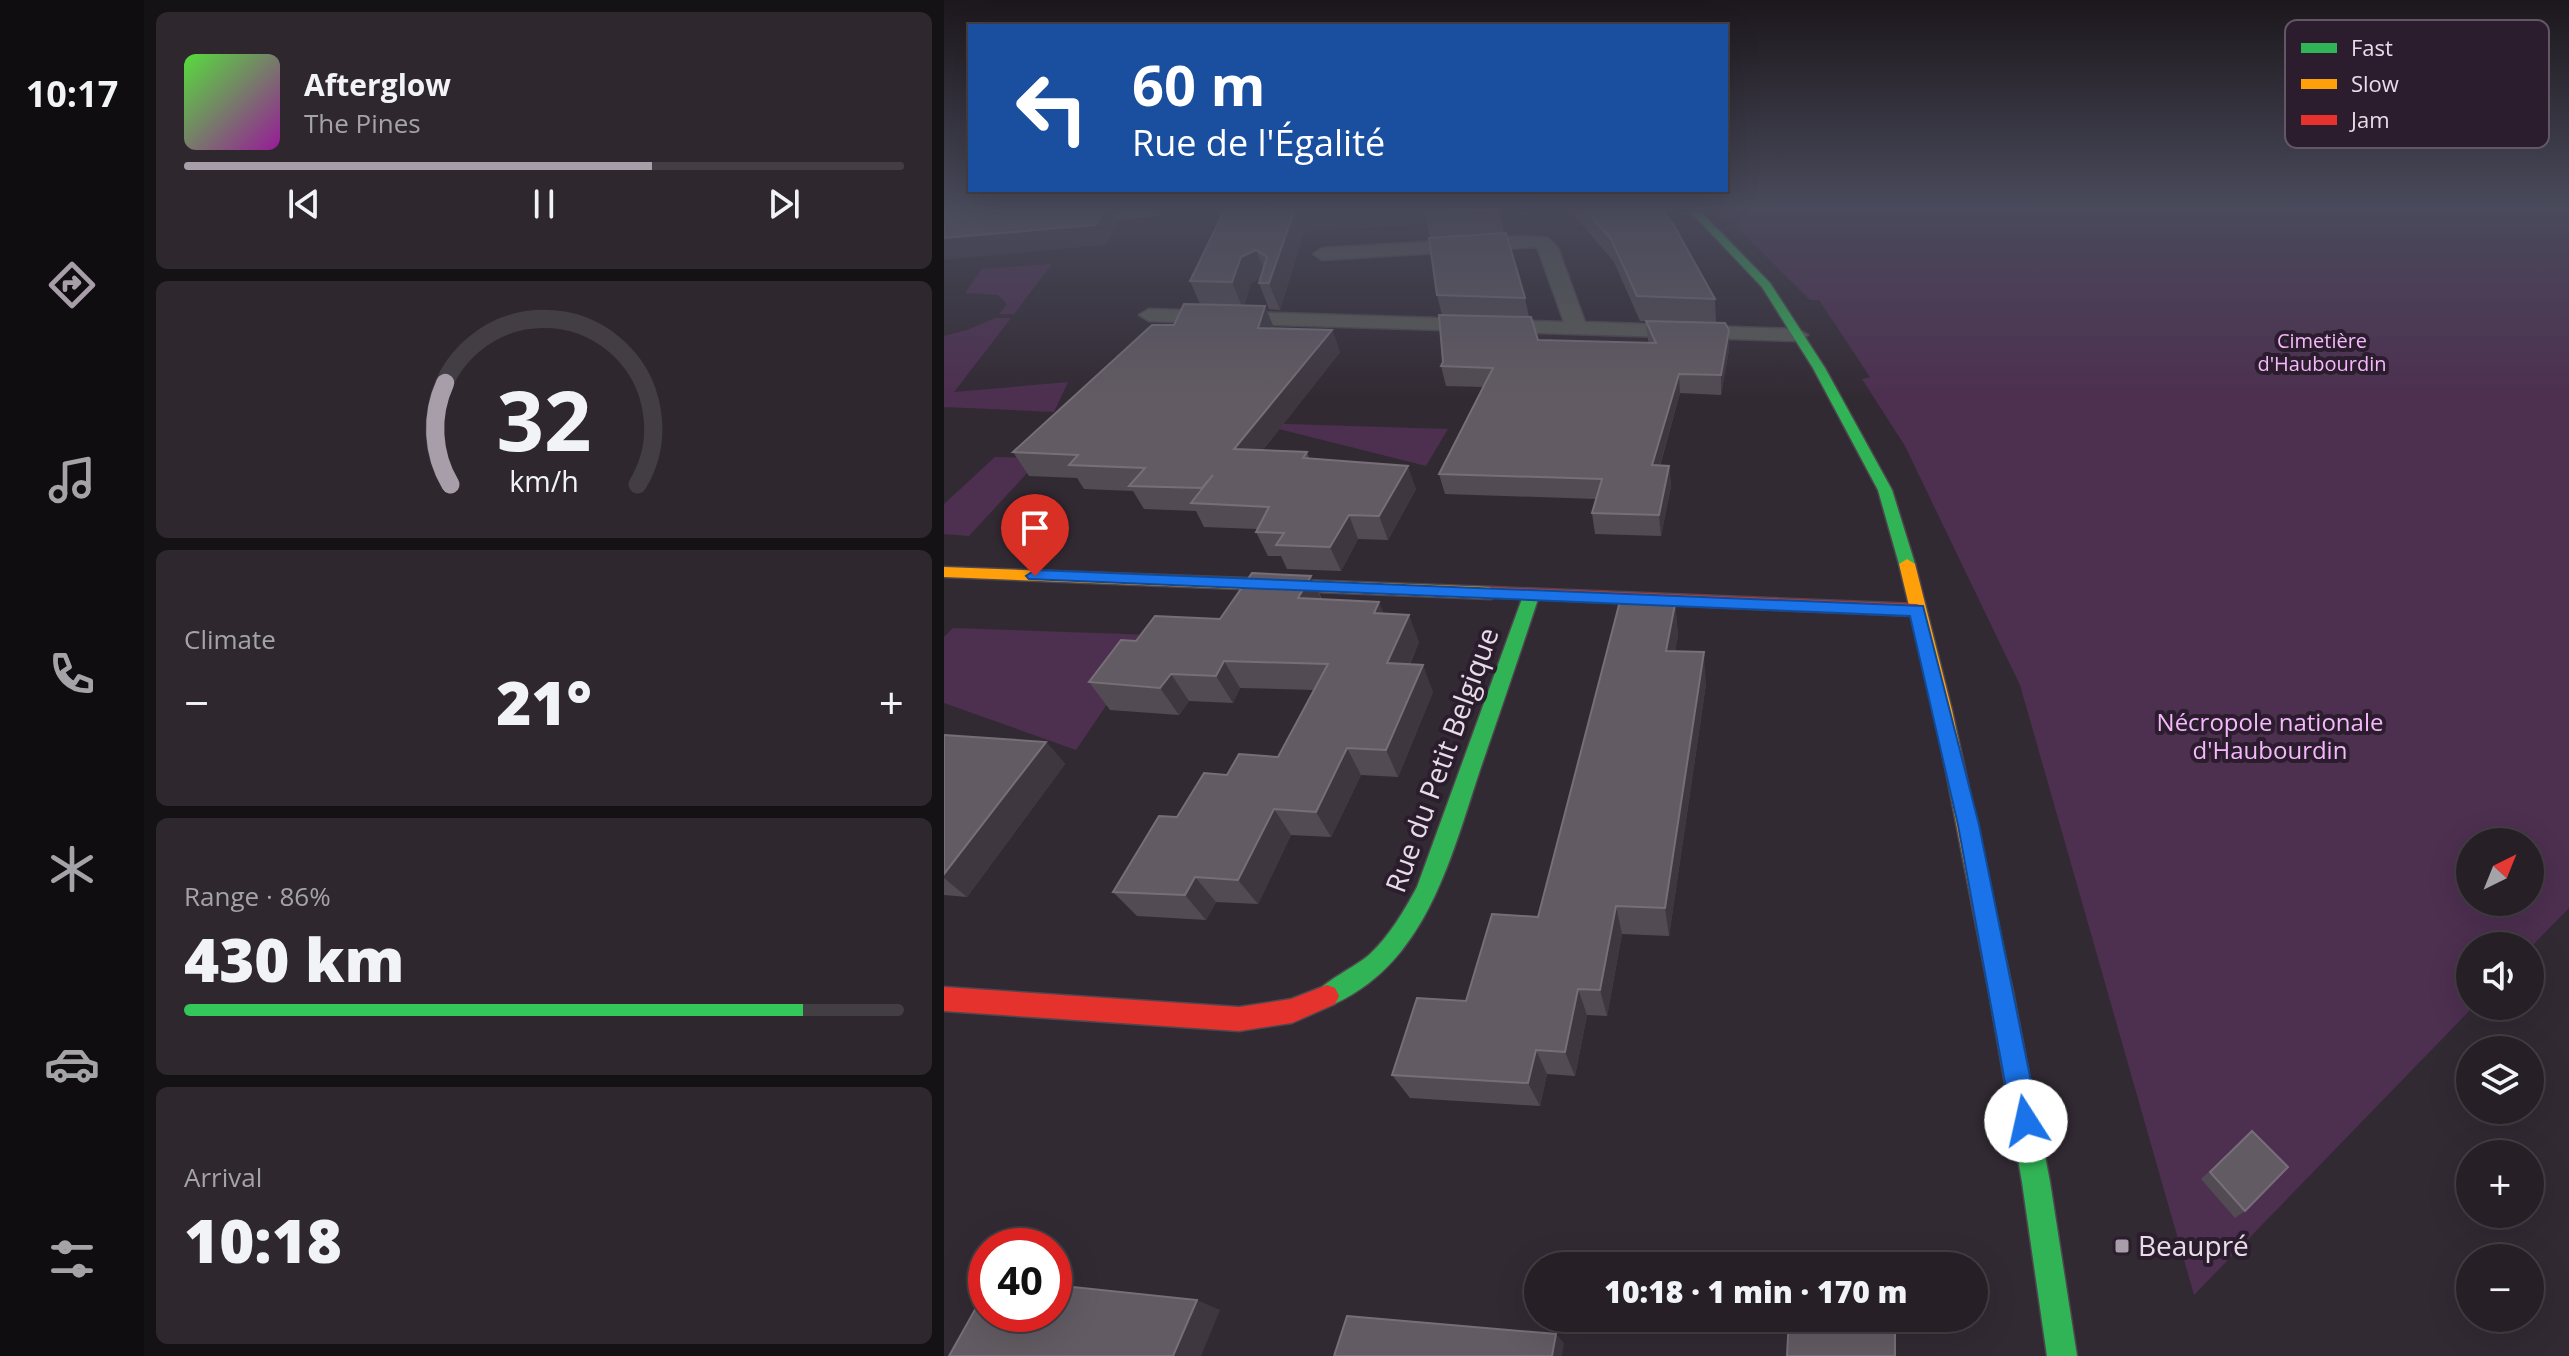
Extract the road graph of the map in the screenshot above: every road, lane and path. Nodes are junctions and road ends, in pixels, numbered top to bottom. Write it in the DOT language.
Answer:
graph roads {
  1 [pos="1557,272"];
  2 [pos="1755,272"];
  3 [pos="1260,296"];
  4 [pos="1149,315"];
  5 [pos="1253,320"];
  6 [pos="1577,330"];
  7 [pos="1798,335"];
  8 [pos="944,572"];
  9 [pos="1531,596"];
  10 [pos="1917,610"];
  11 [pos="944,999"];
  12 [pos="2062,1356"];
  1 -- 6 [label="lane"];
  2 -- 7 [label="street"];
  3 -- 5 [label="lane"];
  4 -- 5 [label="lane"];
  5 -- 6 [label="lane"];
  6 -- 7 [label="lane"];
  7 -- 10 [label="street"];
  8 -- 9 [label="street"];
  9 -- 10 [label="street"];
  9 -- 11 [label="street, Rue du Petit Belgique"];
  10 -- 12 [label="street"];
}
